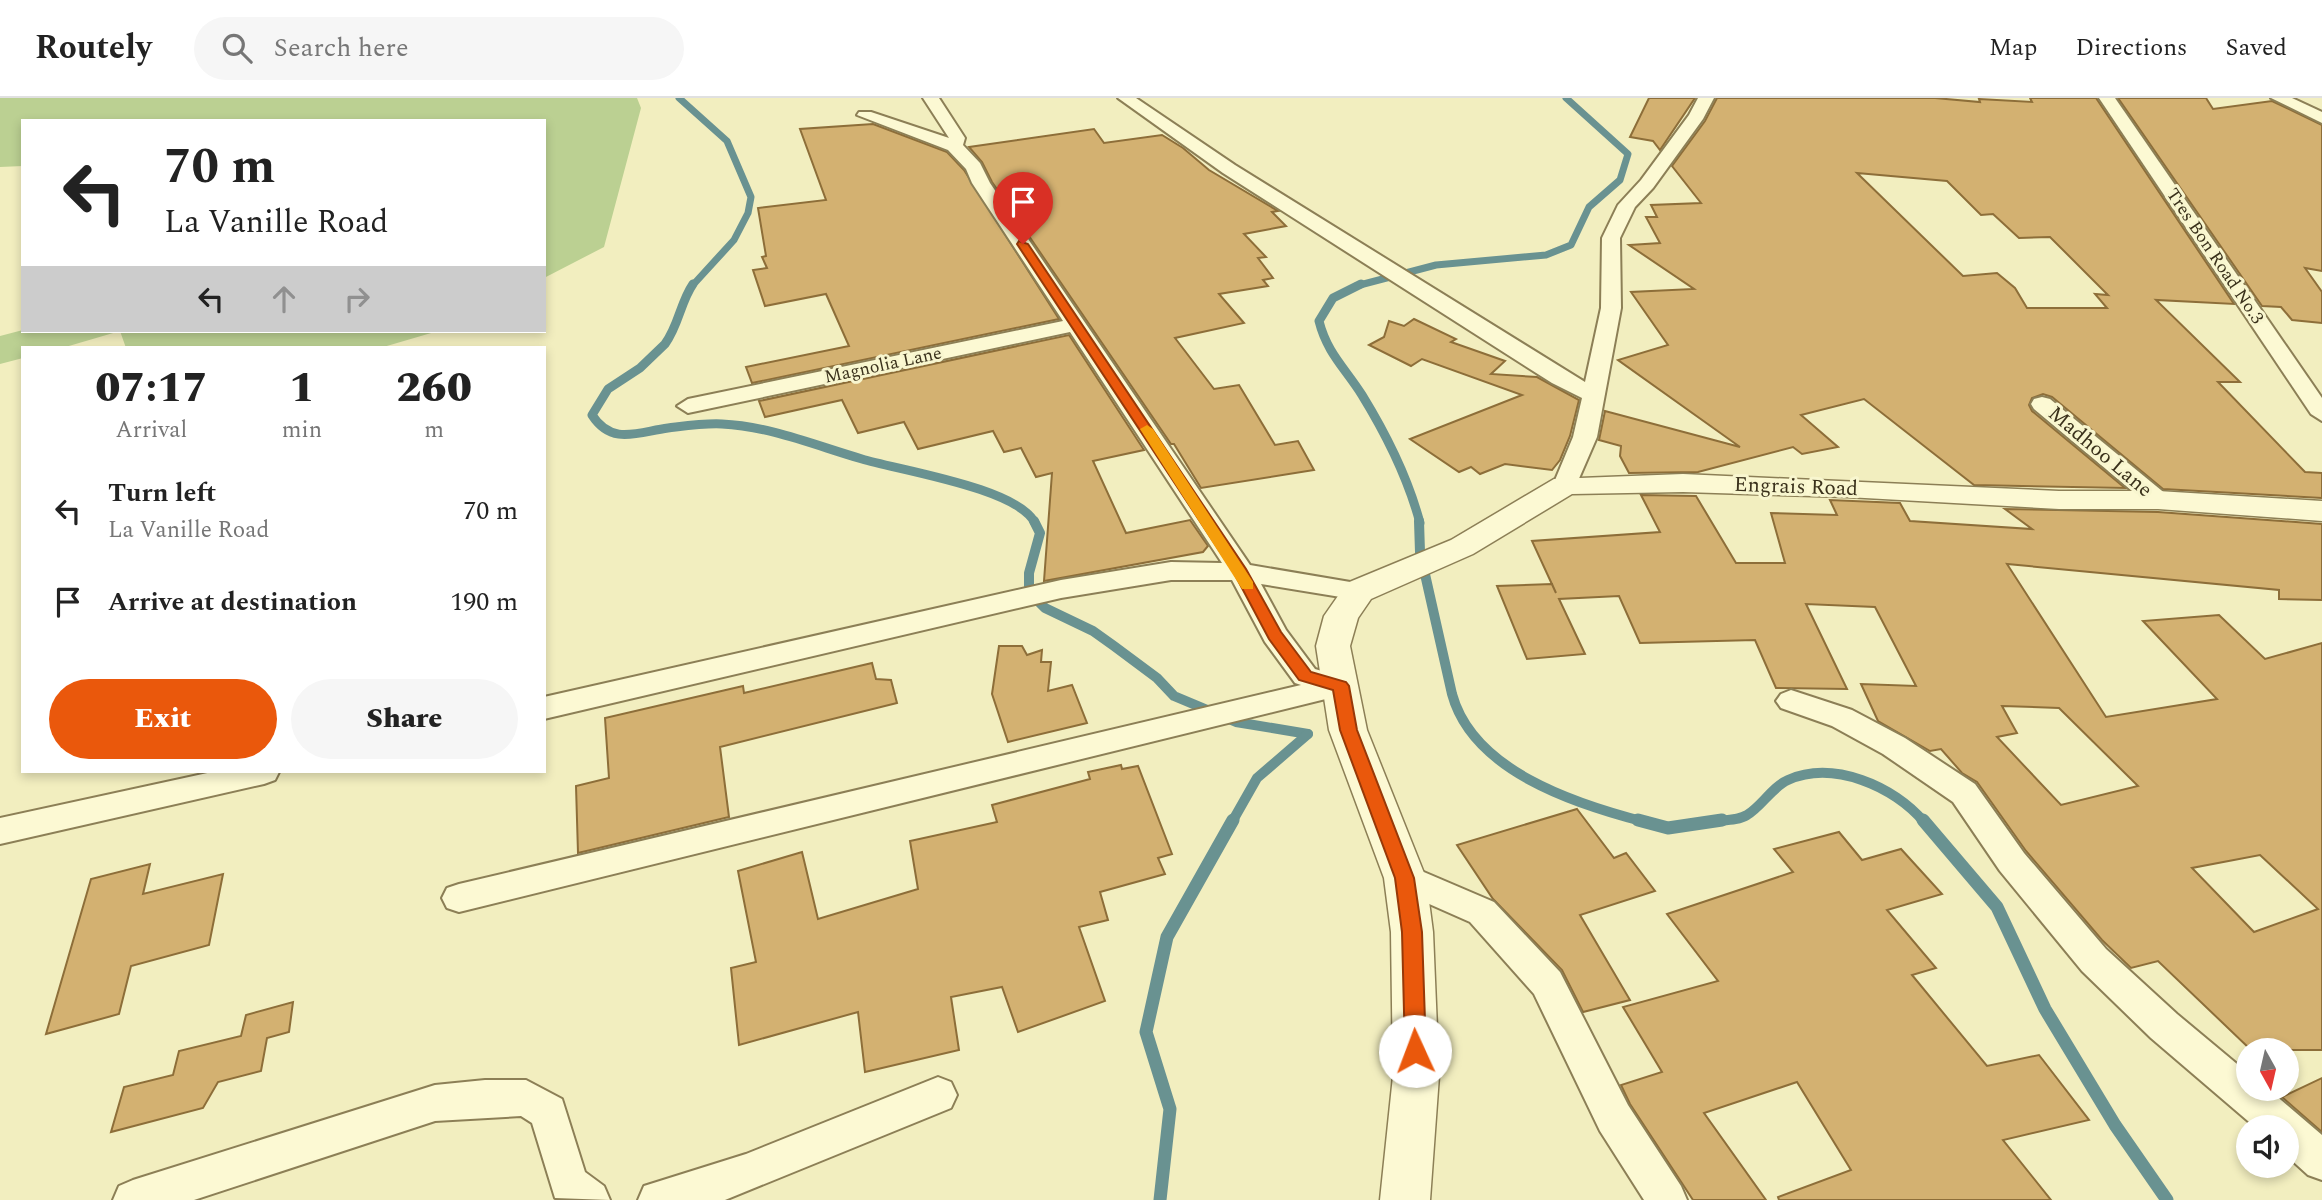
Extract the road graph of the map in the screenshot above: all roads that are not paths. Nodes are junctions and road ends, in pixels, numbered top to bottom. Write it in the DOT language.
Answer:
graph roads {
  1 [pos="931,98"];
  2 [pos="1126,98"];
  3 [pos="1706,98"];
  4 [pos="2107,98"];
  5 [pos="2279,98"];
  6 [pos="865,115"];
  7 [pos="2322,118"];
  8 [pos="954,146"];
  9 [pos="1078,324"];
  10 [pos="1592,394"];
  11 [pos="2042,404"];
  12 [pos="688,406"];
  13 [pos="2322,414"];
  14 [pos="1565,485"];
  15 [pos="2158,500"];
  16 [pos="2322,511"];
  17 [pos="1241,572"];
  18 [pos="1371,585"];
  19 [pos="1337,666"];
  20 [pos="1791,701"];
  21 [pos="546,708"];
  22 [pos="260,773"];
  23 [pos="0,831"];
  24 [pos="1405,878"];
  25 [pos="459,898"];
  26 [pos="938,1095"];
  27 [pos="2270,1115"];
  28 [pos="2299,1140"];
  29 [pos="2322,1161"];
  30 [pos="133,1200"];
  31 [pos="590,1200"];
  32 [pos="658,1200"];
  33 [pos="1405,1200"];
  34 [pos="1667,1200"];
  1 -- 8 [label="street"];
  2 -- 10 [label="street"];
  3 -- 10 [label="street"];
  4 -- 13 [label="street, Tres Bon Road No.3"];
  5 -- 7 [label="street"];
  6 -- 8 [label="street"];
  8 -- 9 [label="street"];
  9 -- 12 [label="street, Magnolia Lane"];
  9 -- 17 [label="street"];
  10 -- 14 [label="street"];
  11 -- 15 [label="street, Madhoo Lane"];
  14 -- 15 [label="street, Engrais Road"];
  14 -- 18 [label="street, Engrais Road"];
  15 -- 16 [label="street, Engrais Road"];
  17 -- 18 [label="street"];
  17 -- 19 [label="street"];
  17 -- 21 [label="street"];
  18 -- 19 [label="street"];
  19 -- 24 [label="street"];
  19 -- 25 [label="street"];
  20 -- 27 [label="street"];
  22 -- 23 [label="street"];
  24 -- 33 [label="street"];
  24 -- 34 [label="street"];
  26 -- 32 [label="street"];
  28 -- 29 [label="street"];
  30 -- 31 [label="street"];
}
